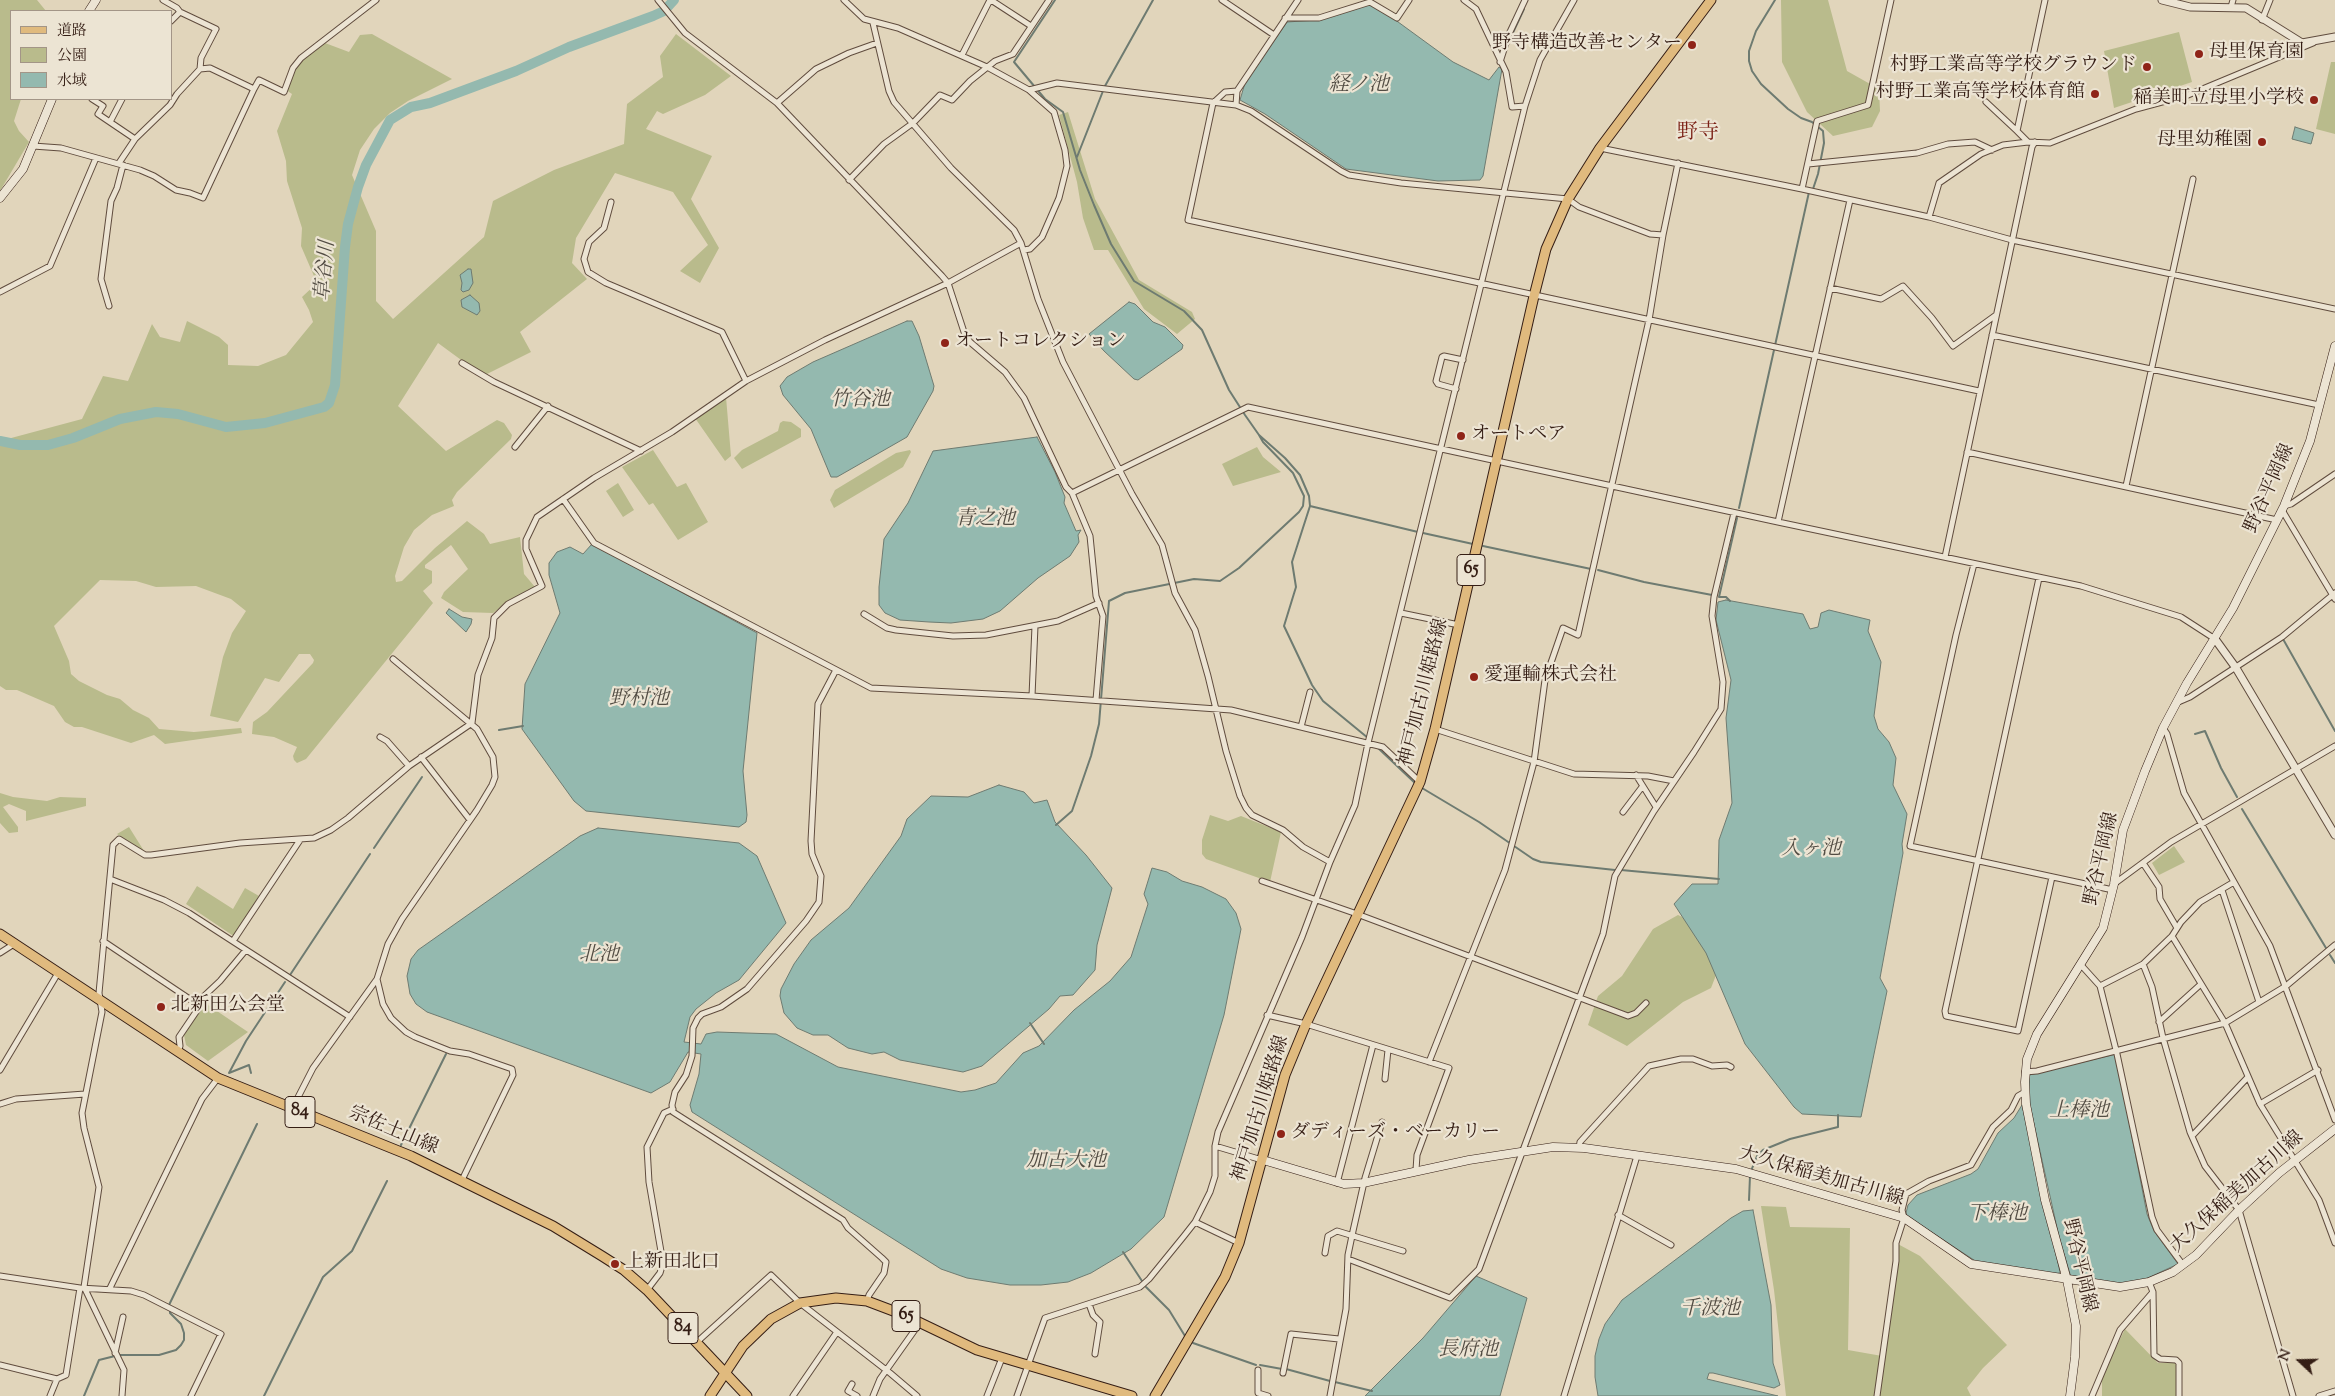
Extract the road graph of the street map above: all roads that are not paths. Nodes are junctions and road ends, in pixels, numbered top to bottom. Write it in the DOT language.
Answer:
graph roads {
  1 [pos="164,0"];
  2 [pos="376,0"];
  3 [pos="658,0"];
  4 [pos="844,0"];
  5 [pos="991,0"];
  6 [pos="1049,0"];
  7 [pos="1222,0"];
  8 [pos="1298,0"];
  9 [pos="1409,0"];
  10 [pos="1464,0"];
  11 [pos="1525,0"];
  12 [pos="1574,0"];
  13 [pos="1711,0"];
  14 [pos="1891,0"];
  15 [pos="2045,0"];
  16 [pos="2162,0"];
  17 [pos="2270,0"];
  18 [pos="849,2"];
  19 [pos="2232,3"];
  20 [pos="180,12"];
  21 [pos="1285,18"];
  22 [pos="172,20"];
  23 [pos="2262,20"];
  24 [pos="872,23"];
  25 [pos="1031,26"];
  26 [pos="1274,35"];
  27 [pos="2335,38"];
  28 [pos="2316,42"];
  29 [pos="877,43"];
  30 [pos="962,55"];
  31 [pos="1500,62"];
  32 [pos="988,67"];
  33 [pos="200,69"];
  34 [pos="254,89"];
  35 [pos="1029,90"];
  36 [pos="1237,91"];
  37 [pos="52,100"];
  38 [pos="94,100"];
  39 [pos="121,100"];
  40 [pos="1986,102"];
  41 [pos="777,103"];
  42 [pos="1213,104"];
  43 [pos="1236,105"];
  44 [pos="1525,106"];
  45 [pos="110,122"];
  46 [pos="913,123"];
  47 [pos="2017,130"];
  48 [pos="135,139"];
  49 [pos="2028,142"];
  50 [pos="2035,142"];
  51 [pos="33,146"];
  52 [pos="1600,148"];
  53 [pos="1992,150"];
  54 [pos="96,158"];
  55 [pos="1678,163"];
  56 [pos="121,164"];
  57 [pos="1808,164"];
  58 [pos="2192,179"];
  59 [pos="849,180"];
  60 [pos="1802,189"];
  61 [pos="1504,194"];
  62 [pos="0,198"];
  63 [pos="1568,199"];
  64 [pos="1850,200"];
  65 [pos="611,202"];
  66 [pos="1929,217"];
  67 [pos="1663,235"];
  68 [pos="2012,240"];
  69 [pos="1021,243"];
  70 [pos="1024,250"];
  71 [pos="2172,274"];
  72 [pos="948,283"];
  73 [pos="1482,284"];
  74 [pos="1830,288"];
  75 [pos="0,292"];
  76 [pos="1534,296"];
  77 [pos="109,306"];
  78 [pos="2335,309"];
  79 [pos="1996,315"];
  80 [pos="1649,320"];
  81 [pos="1992,335"];
  82 [pos="2335,346"];
  83 [pos="1814,356"];
  84 [pos="1463,360"];
  85 [pos="462,363"];
  86 [pos="2152,369"];
  87 [pos="746,381"];
  88 [pos="1456,389"];
  89 [pos="1980,391"];
  90 [pos="2319,405"];
  91 [pos="548,406"];
  92 [pos="515,447"];
  93 [pos="1440,448"];
  94 [pos="641,451"];
  95 [pos="1967,452"];
  96 [pos="1496,460"];
  97 [pos="1120,470"];
  98 [pos="2335,474"];
  99 [pos="1613,486"];
  100 [pos="2126,486"];
  101 [pos="1072,493"];
  102 [pos="563,499"];
  103 [pos="2283,508"];
  104 [pos="1734,513"];
  105 [pos="2277,520"];
  106 [pos="1778,522"];
  107 [pos="1944,557"];
  108 [pos="1974,564"];
  109 [pos="2039,578"];
  110 [pos="2334,596"];
  111 [pos="1099,603"];
  112 [pos="864,614"];
  113 [pos="1402,614"];
  114 [pos="1459,625"];
  115 [pos="1035,626"];
  116 [pos="2215,639"];
  117 [pos="393,659"];
  118 [pos="2236,668"];
  119 [pos="836,670"];
  120 [pos="1310,692"];
  121 [pos="1032,696"];
  122 [pos="1099,700"];
  123 [pos="2176,704"];
  124 [pos="1215,708"];
  125 [pos="472,723"];
  126 [pos="1300,727"];
  127 [pos="2163,728"];
  128 [pos="1436,729"];
  129 [pos="380,737"];
  130 [pos="1368,743"];
  131 [pos="2335,746"];
  132 [pos="421,757"];
  133 [pos="1534,762"];
  134 [pos="409,766"];
  135 [pos="2296,768"];
  136 [pos="1636,775"];
  137 [pos="1674,781"];
  138 [pos="1420,782"];
  139 [pos="1642,787"];
  140 [pos="1656,807"];
  141 [pos="1623,812"];
  142 [pos="470,820"];
  143 [pos="2200,824"];
  144 [pos="2335,835"];
  145 [pos="300,840"];
  146 [pos="1330,862"];
  147 [pos="1978,862"];
  148 [pos="2143,863"];
  149 [pos="2052,877"];
  150 [pos="110,879"];
  151 [pos="1262,881"];
  152 [pos="2234,882"];
  153 [pos="2113,887"];
  154 [pos="2222,890"];
  155 [pos="1316,899"];
  156 [pos="1358,914"];
  157 [pos="2177,928"];
  158 [pos="0,934"];
  159 [pos="2172,936"];
  160 [pos="103,941"];
  161 [pos="232,942"];
  162 [pos="14,944"];
  163 [pos="2335,945"];
  164 [pos="245,950"];
  165 [pos="0,953"];
  166 [pos="1472,958"];
  167 [pos="2143,964"];
  168 [pos="2081,965"];
  169 [pos="58,973"];
  170 [pos="377,979"];
  171 [pos="2201,984"];
  172 [pos="2100,986"];
  173 [pos="2286,986"];
  174 [pos="1578,997"];
  175 [pos="101,1002"];
  176 [pos="2259,1002"];
  177 [pos="1646,1003"];
  178 [pos="200,1006"];
  179 [pos="1267,1015"];
  180 [pos="350,1017"];
  181 [pos="2159,1022"];
  182 [pos="2225,1023"];
  183 [pos="1306,1024"];
  184 [pos="2163,1038"];
  185 [pos="1373,1045"];
  186 [pos="1388,1050"];
  187 [pos="2116,1050"];
  188 [pos="178,1052"];
  189 [pos="1429,1062"];
  190 [pos="1731,1067"];
  191 [pos="0,1070"];
  192 [pos="2318,1070"];
  193 [pos="2025,1072"];
  194 [pos="2248,1077"];
  195 [pos="218,1078"];
  196 [pos="1385,1079"];
  197 [pos="2025,1092"];
  198 [pos="85,1094"];
  199 [pos="0,1104"];
  200 [pos="2260,1104"];
  201 [pos="292,1108"];
  202 [pos="673,1109"];
  203 [pos="2335,1120"];
  204 [pos="1382,1122"];
  205 [pos="2335,1129"];
  206 [pos="2192,1136"];
  207 [pos="1215,1146"];
  208 [pos="1579,1148"];
  209 [pos="1522,1151"];
  210 [pos="1637,1156"];
  211 [pos="1263,1160"];
  212 [pos="2295,1161"];
  213 [pos="1416,1170"];
  214 [pos="462,1180"];
  215 [pos="1337,1183"];
  216 [pos="1364,1184"];
  217 [pos="2238,1210"];
  218 [pos="1618,1215"];
  219 [pos="1904,1218"];
  220 [pos="1195,1222"];
  221 [pos="1352,1235"];
  222 [pos="2334,1239"];
  223 [pos="1239,1243"];
  224 [pos="1671,1245"];
  225 [pos="1403,1251"];
  226 [pos="1326,1253"];
  227 [pos="1348,1259"];
  228 [pos="2182,1265"];
  229 [pos="0,1276"];
  230 [pos="2067,1280"];
  231 [pos="2149,1282"];
  232 [pos="82,1288"];
  233 [pos="110,1288"];
  234 [pos="647,1290"];
  235 [pos="2153,1292"];
  236 [pos="867,1301"];
  237 [pos="800,1303"];
  238 [pos="1089,1304"];
  239 [pos="123,1317"];
  240 [pos="920,1324"];
  241 [pos="837,1332"];
  242 [pos="1340,1339"];
  243 [pos="697,1342"];
  244 [pos="115,1353"];
  245 [pos="1095,1354"];
  246 [pos="1002,1358"];
  247 [pos="0,1365"];
  248 [pos="1028,1366"];
  249 [pos="1258,1370"];
  250 [pos="887,1371"];
  251 [pos="1283,1372"];
  252 [pos="725,1373"];
  253 [pos="57,1379"];
  254 [pos="852,1384"];
  255 [pos="2335,1391"];
  256 [pos="50,1396"];
  257 [pos="122,1396"];
  258 [pos="191,1396"];
  259 [pos="710,1396"];
  260 [pos="747,1396"];
  261 [pos="794,1396"];
  262 [pos="857,1396"];
  263 [pos="873,1396"];
  264 [pos="916,1396"];
  265 [pos="987,1396"];
  266 [pos="1017,1396"];
  267 [pos="1132,1396"];
  268 [pos="1155,1396"];
  269 [pos="1268,1396"];
  270 [pos="1330,1396"];
  271 [pos="1564,1396"];
  272 [pos="1877,1396"];
  273 [pos="2070,1396"];
  274 [pos="2092,1396"];
  275 [pos="2179,1396"];
  276 [pos="2293,1396"];
  277 [pos="2319,1396"];
  1 -- 20 [label="street"];
  2 -- 34 [label="street"];
  3 -- 41 [label="street"];
  4 -- 18 [label="street"];
  5 -- 25 [label="street"];
  5 -- 30 [label="street"];
  6 -- 25 [label="street"];
  7 -- 26 [label="street"];
  8 -- 21 [label="street"];
  9 -- 21 [label="street"];
  10 -- 31 [label="street"];
  11 -- 31 [label="street"];
  12 -- 44 [label="street"];
  13 -- 52 [label="main road, 神戸加古川姫路線 / 65"];
  14 -- 57 [label="street"];
  15 -- 47 [label="street"];
  16 -- 19 [label="street"];
  17 -- 23 [label="street"];
  18 -- 24 [label="street"];
  19 -- 23 [label="street"];
  20 -- 22 [label="street"];
  20 -- 33 [label="street"];
  21 -- 26 [label="street"];
  23 -- 28 [label="street"];
  24 -- 29 [label="street"];
  24 -- 30 [label="street"];
  25 -- 32 [label="street"];
  26 -- 36 [label="street"];
  27 -- 28 [label="street"];
  28 -- 50 [label="street"];
  29 -- 41 [label="street"];
  29 -- 46 [label="street"];
  30 -- 32 [label="street"];
  31 -- 44 [label="street"];
  32 -- 35 [label="street"];
  32 -- 46 [label="street"];
  33 -- 34 [label="street"];
  33 -- 48 [label="street"];
  34 -- 56 [label="street"];
  35 -- 42 [label="street"];
  35 -- 70 [label="street"];
  36 -- 42 [label="street"];
  36 -- 43 [label="street"];
  37 -- 51 [label="main road"];
  38 -- 45 [label="street"];
  39 -- 45 [label="street"];
  40 -- 47 [label="street"];
  41 -- 59 [label="street"];
  42 -- 43 [label="street"];
  42 -- 73 [label="street"];
  43 -- 61 [label="street"];
  44 -- 61 [label="street"];
  45 -- 48 [label="street"];
  46 -- 59 [label="street"];
  46 -- 69 [label="street"];
  47 -- 49 [label="street"];
  48 -- 56 [label="street"];
  49 -- 50 [label="street"];
  49 -- 53 [label="street"];
  50 -- 68 [label="street"];
  51 -- 54 [label="street"];
  51 -- 62 [label="main road"];
  52 -- 55 [label="street"];
  52 -- 63 [label="main road, 神戸加古川姫路線 / 65"];
  53 -- 57 [label="street"];
  53 -- 66 [label="street"];
  54 -- 56 [label="street"];
  54 -- 75 [label="street"];
  55 -- 60 [label="street"];
  55 -- 67 [label="street"];
  56 -- 77 [label="street"];
  57 -- 60 [label="street"];
  58 -- 71 [label="street"];
  59 -- 72 [label="street"];
  60 -- 64 [label="street"];
  61 -- 63 [label="street"];
  61 -- 73 [label="street"];
  63 -- 67 [label="street"];
  63 -- 76 [label="main road, 神戸加古川姫路線 / 65"];
  64 -- 66 [label="street"];
  64 -- 74 [label="street"];
  65 -- 87 [label="street"];
  66 -- 68 [label="street"];
  67 -- 80 [label="street"];
  68 -- 71 [label="street"];
  68 -- 79 [label="street"];
  69 -- 70 [label="street"];
  69 -- 72 [label="street"];
  70 -- 97 [label="street"];
  71 -- 78 [label="street"];
  71 -- 86 [label="street"];
  72 -- 87 [label="street"];
  72 -- 101 [label="street"];
  73 -- 76 [label="street"];
  73 -- 84 [label="street"];
  74 -- 79 [label="street"];
  74 -- 83 [label="street"];
  76 -- 80 [label="street"];
  76 -- 96 [label="main road, 神戸加古川姫路線 / 65"];
  79 -- 81 [label="street"];
  80 -- 83 [label="street"];
  80 -- 99 [label="street"];
  81 -- 86 [label="street"];
  81 -- 89 [label="street"];
  82 -- 90 [label="main road, 野谷平岡線"];
  83 -- 89 [label="street"];
  83 -- 106 [label="street"];
  84 -- 88 [label="street"];
  84 -- 88 [label="street"];
  85 -- 91 [label="street"];
  86 -- 90 [label="street"];
  86 -- 100 [label="street"];
  87 -- 94 [label="street"];
  88 -- 93 [label="street"];
  89 -- 95 [label="street"];
  90 -- 103 [label="main road, 野谷平岡線"];
  91 -- 92 [label="street"];
  91 -- 94 [label="street"];
  93 -- 96 [label="street"];
  93 -- 97 [label="street"];
  93 -- 113 [label="street"];
  94 -- 102 [label="street"];
  95 -- 100 [label="street"];
  95 -- 107 [label="street"];
  96 -- 99 [label="street"];
  96 -- 114 [label="main road, 神戸加古川姫路線 / 65"];
  97 -- 101 [label="street"];
  97 -- 124 [label="street"];
  98 -- 103 [label="street"];
  99 -- 104 [label="street"];
  99 -- 133 [label="street"];
  100 -- 105 [label="street"];
  101 -- 111 [label="street"];
  102 -- 119 [label="street"];
  102 -- 125 [label="street"];
  103 -- 105 [label="main road, 野谷平岡線"];
  103 -- 110 [label="street"];
  104 -- 106 [label="street"];
  104 -- 137 [label="street"];
  105 -- 116 [label="main road, 野谷平岡線"];
  106 -- 107 [label="street"];
  107 -- 108 [label="street"];
  108 -- 109 [label="street"];
  108 -- 147 [label="street"];
  109 -- 116 [label="street"];
  109 -- 147 [label="street"];
  110 -- 118 [label="street"];
  111 -- 115 [label="street"];
  111 -- 122 [label="street"];
  112 -- 115 [label="street"];
  113 -- 114 [label="street"];
  113 -- 130 [label="street"];
  114 -- 128 [label="main road, 神戸加古川姫路線 / 65"];
  115 -- 121 [label="street"];
  116 -- 118 [label="street"];
  116 -- 123 [label="main road, 野谷平岡線"];
  117 -- 125 [label="street"];
  118 -- 123 [label="street"];
  118 -- 135 [label="street"];
  119 -- 121 [label="street"];
  119 -- 202 [label="street"];
  120 -- 126 [label="street"];
  121 -- 122 [label="street"];
  122 -- 124 [label="street"];
  123 -- 127 [label="main road, 野谷平岡線"];
  124 -- 126 [label="street"];
  124 -- 146 [label="street"];
  125 -- 132 [label="street"];
  125 -- 142 [label="street"];
  126 -- 130 [label="street"];
  127 -- 143 [label="street"];
  127 -- 153 [label="main road, 野谷平岡線"];
  128 -- 133 [label="street"];
  128 -- 138 [label="main road, 神戸加古川姫路線 / 65"];
  129 -- 134 [label="street"];
  130 -- 138 [label="street"];
  130 -- 146 [label="street"];
  131 -- 135 [label="street"];
  132 -- 134 [label="street"];
  132 -- 142 [label="street"];
  133 -- 136 [label="street"];
  133 -- 166 [label="street"];
  134 -- 145 [label="street"];
  135 -- 143 [label="street"];
  135 -- 144 [label="street"];
  136 -- 137 [label="street"];
  136 -- 139 [label="street"];
  137 -- 140 [label="street"];
  138 -- 156 [label="main road, 神戸加古川姫路線 / 65"];
  139 -- 140 [label="street"];
  139 -- 141 [label="street"];
  140 -- 174 [label="street"];
  142 -- 170 [label="street"];
  143 -- 148 [label="street"];
  143 -- 152 [label="street"];
  145 -- 150 [label="street"];
  145 -- 161 [label="street"];
  146 -- 155 [label="street"];
  147 -- 149 [label="street"];
  147 -- 149 [label="street"];
  148 -- 153 [label="street"];
  148 -- 157 [label="street"];
  149 -- 153 [label="street"];
  150 -- 160 [label="street"];
  150 -- 161 [label="street"];
  151 -- 155 [label="street"];
  152 -- 154 [label="street"];
  152 -- 173 [label="street"];
  153 -- 168 [label="main road, 野谷平岡線"];
  154 -- 157 [label="street"];
  154 -- 176 [label="street"];
  155 -- 156 [label="street"];
  155 -- 179 [label="street"];
  156 -- 166 [label="street"];
  156 -- 183 [label="main road, 神戸加古川姫路線 / 65"];
  157 -- 159 [label="street"];
  158 -- 162 [label="main road, 宗佐土山線 / 84"];
  159 -- 167 [label="street"];
  159 -- 171 [label="street"];
  160 -- 175 [label="street"];
  160 -- 178 [label="street"];
  161 -- 164 [label="street"];
  162 -- 165 [label="street"];
  162 -- 169 [label="main road, 宗佐土山線 / 84"];
  163 -- 173 [label="street"];
  164 -- 178 [label="street"];
  164 -- 180 [label="street"];
  166 -- 174 [label="street"];
  166 -- 189 [label="street"];
  167 -- 172 [label="street"];
  167 -- 181 [label="street"];
  168 -- 172 [label="street"];
  168 -- 193 [label="main road, 野谷平岡線"];
  169 -- 175 [label="main road, 宗佐土山線 / 84"];
  169 -- 191 [label="street"];
  170 -- 180 [label="street"];
  170 -- 214 [label="street"];
  171 -- 181 [label="street"];
  171 -- 182 [label="street"];
  172 -- 187 [label="street"];
  173 -- 176 [label="street"];
  173 -- 192 [label="street"];
  174 -- 177 [label="street"];
  174 -- 209 [label="street"];
  175 -- 188 [label="main road, 宗佐土山線 / 84"];
  175 -- 198 [label="street"];
  176 -- 182 [label="street"];
  178 -- 188 [label="street"];
  179 -- 183 [label="street"];
  179 -- 207 [label="street"];
  180 -- 201 [label="street"];
  181 -- 184 [label="street"];
  182 -- 184 [label="street"];
  182 -- 194 [label="street"];
  183 -- 185 [label="street"];
  183 -- 211 [label="main road, 神戸加古川姫路線 / 65"];
  184 -- 187 [label="street"];
  184 -- 206 [label="street"];
  185 -- 186 [label="street"];
  185 -- 215 [label="street"];
  186 -- 189 [label="street"];
  186 -- 196 [label="street"];
  187 -- 193 [label="street"];
  187 -- 228 [label="street"];
  188 -- 195 [label="main road, 宗佐土山線 / 84"];
  189 -- 213 [label="street"];
  190 -- 208 [label="street"];
  192 -- 200 [label="street"];
  192 -- 203 [label="street"];
  193 -- 197 [label="main road, 野谷平岡線"];
  194 -- 200 [label="street"];
  194 -- 206 [label="street"];
  195 -- 201 [label="main road, 宗佐土山線 / 84"];
  195 -- 233 [label="street"];
  197 -- 219 [label="street"];
  197 -- 230 [label="main road, 野谷平岡線"];
  198 -- 199 [label="street"];
  198 -- 232 [label="street"];
  200 -- 212 [label="street"];
  201 -- 214 [label="main road, 宗佐土山線 / 84"];
  202 -- 234 [label="street"];
  202 -- 236 [label="street"];
  204 -- 216 [label="street"];
  205 -- 212 [label="main road, 大久保稲美加古川線"];
  206 -- 217 [label="street"];
  207 -- 211 [label="street"];
  207 -- 220 [label="street"];
  208 -- 209 [label="main road, 大久保稲美加古川線"];
  208 -- 210 [label="main road, 大久保稲美加古川線"];
  209 -- 213 [label="main road, 大久保稲美加古川線"];
  209 -- 227 [label="street"];
  210 -- 218 [label="street"];
  210 -- 219 [label="main road, 大久保稲美加古川線"];
  211 -- 215 [label="main road, 大久保稲美加古川線"];
  211 -- 223 [label="main road, 神戸加古川姫路線 / 65"];
  212 -- 217 [label="main road, 大久保稲美加古川線"];
  212 -- 222 [label="street"];
  213 -- 216 [label="main road, 大久保稲美加古川線"];
  214 -- 234 [label="main road, 宗佐土山線 / 84"];
  215 -- 216 [label="main road, 大久保稲美加古川線"];
  216 -- 221 [label="street"];
  217 -- 228 [label="main road, 大久保稲美加古川線"];
  217 -- 276 [label="street"];
  218 -- 224 [label="street"];
  218 -- 271 [label="street"];
  219 -- 230 [label="main road, 大久保稲美加古川線"];
  219 -- 272 [label="street"];
  220 -- 223 [label="street"];
  220 -- 238 [label="street"];
  221 -- 225 [label="street"];
  221 -- 226 [label="street"];
  221 -- 227 [label="street"];
  223 -- 268 [label="main road, 神戸加古川姫路線 / 65"];
  227 -- 242 [label="street"];
  228 -- 231 [label="main road, 大久保稲美加古川線"];
  229 -- 232 [label="street"];
  230 -- 231 [label="main road, 大久保稲美加古川線"];
  230 -- 273 [label="main road, 野谷平岡線"];
  231 -- 235 [label="street"];
  232 -- 233 [label="street"];
  232 -- 244 [label="street"];
  232 -- 253 [label="street"];
  233 -- 258 [label="street"];
  234 -- 243 [label="main road, 宗佐土山線 / 84"];
  235 -- 274 [label="street"];
  235 -- 275 [label="street"];
  236 -- 237 [label="main road, 65"];
  236 -- 240 [label="main road, 65"];
  237 -- 241 [label="street"];
  237 -- 243 [label="street"];
  237 -- 252 [label="main road, 65"];
  238 -- 245 [label="street"];
  238 -- 248 [label="street"];
  239 -- 244 [label="street"];
  240 -- 246 [label="main road, 65"];
  240 -- 250 [label="street"];
  241 -- 250 [label="street"];
  241 -- 261 [label="street"];
  242 -- 251 [label="street"];
  242 -- 270 [label="street"];
  243 -- 252 [label="main road, 宗佐土山線 / 84"];
  244 -- 257 [label="street"];
  246 -- 248 [label="main road, 65"];
  246 -- 265 [label="street"];
  247 -- 253 [label="street"];
  248 -- 266 [label="street"];
  248 -- 267 [label="main road, 65"];
  249 -- 269 [label="street"];
  250 -- 263 [label="street"];
  250 -- 264 [label="street"];
  252 -- 259 [label="main road, 65"];
  252 -- 260 [label="main road, 宗佐土山線 / 84"];
  253 -- 256 [label="street"];
  254 -- 262 [label="street"];
  255 -- 277 [label="street"];
}
